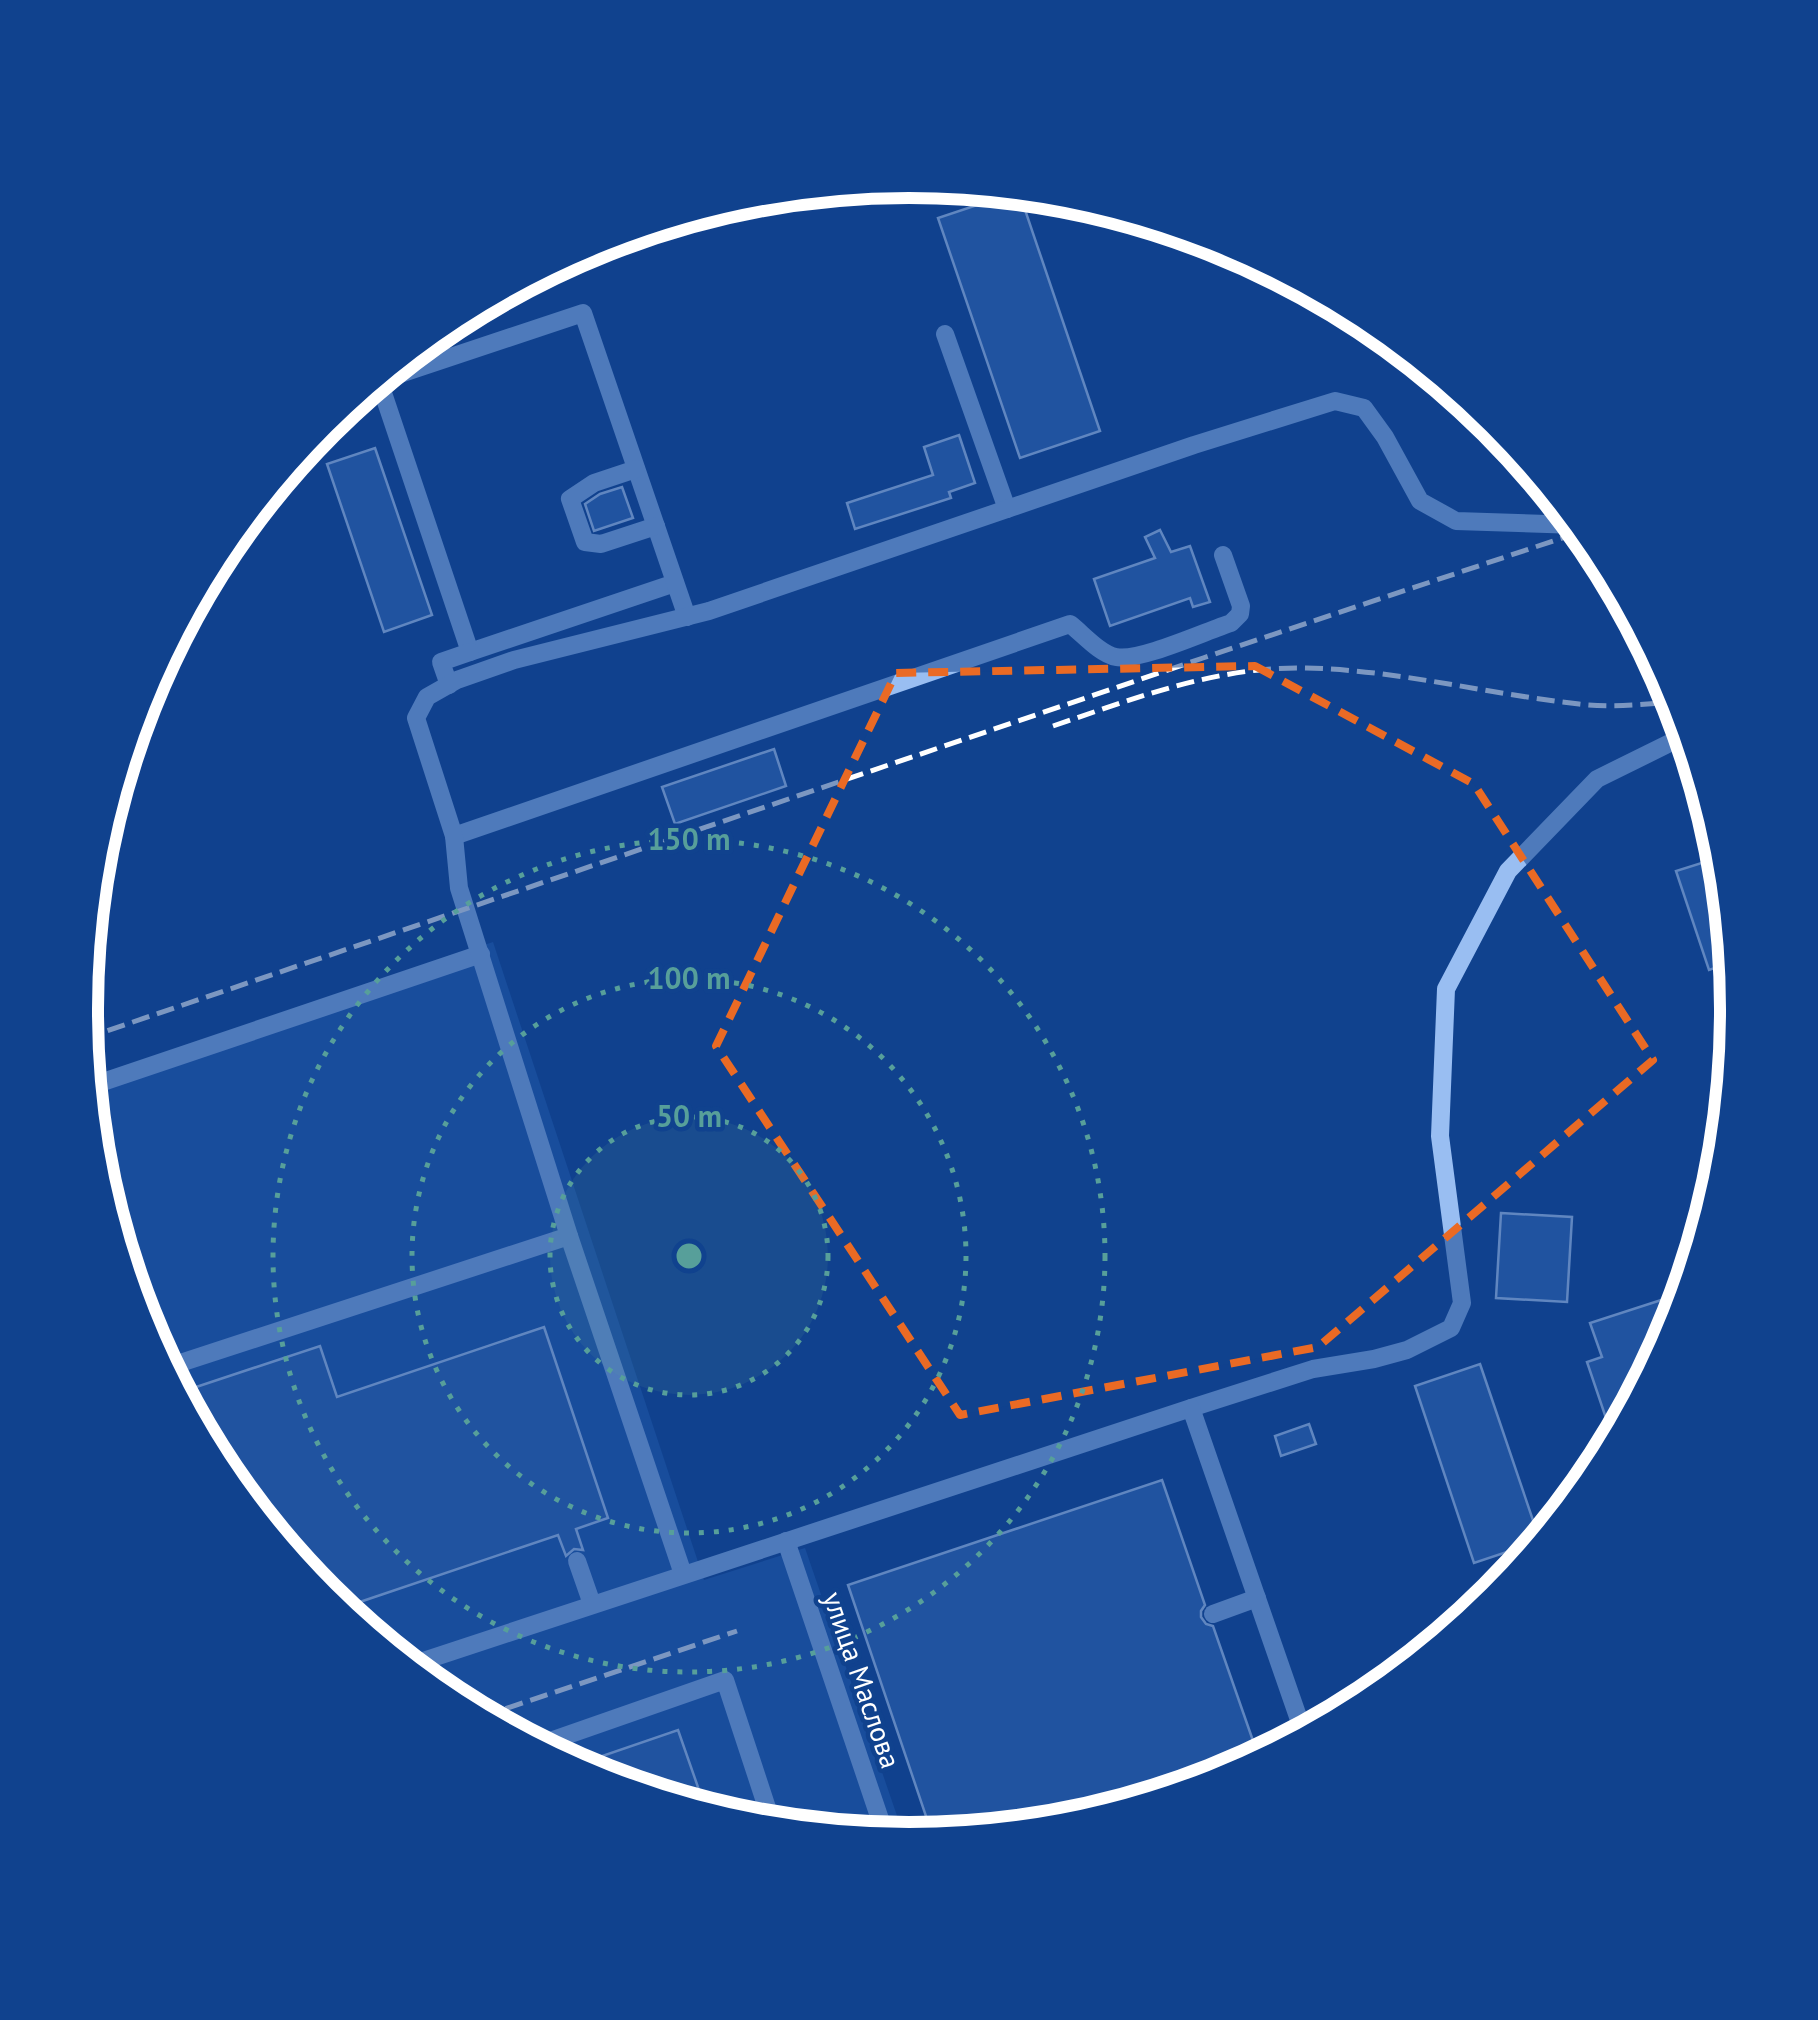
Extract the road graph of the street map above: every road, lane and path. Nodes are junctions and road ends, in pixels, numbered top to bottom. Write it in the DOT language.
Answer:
graph roads {
  1 [pos="946,334"];
  2 [pos="409,371"];
  3 [pos="380,395"];
  4 [pos="636,469"];
  5 [pos="1006,510"];
  6 [pos="1559,524"];
  7 [pos="656,526"];
  8 [pos="1223,555"];
  9 [pos="675,583"];
  10 [pos="687,617"];
  11 [pos="470,652"];
  12 [pos="449,685"];
  13 [pos="1674,741"];
  14 [pos="454,836"];
  15 [pos="481,954"];
  16 [pos="101,1083"];
  17 [pos="569,1236"];
  18 [pos="179,1364"];
  19 [pos="1191,1408"];
  20 [pos="786,1541"];
  21 [pos="577,1562"];
  22 [pos="683,1574"];
  23 [pos="1257,1598"];
  24 [pos="592,1604"];
  25 [pos="1213,1614"];
  26 [pos="424,1661"];
  27 [pos="1300,1721"];
  28 [pos="554,1740"];
  29 [pos="768,1809"];
  30 [pos="881,1821"];
  1 -- 5 [label="lane"];
  2 -- 4 [label="lane"];
  3 -- 11 [label="lane"];
  4 -- 7 [label="lane"];
  4 -- 7 [label="lane"];
  5 -- 6 [label="lane"];
  5 -- 10 [label="lane"];
  7 -- 9 [label="lane"];
  8 -- 14 [label="lane"];
  9 -- 10 [label="lane"];
  9 -- 11 [label="lane"];
  10 -- 12 [label="lane"];
  11 -- 12 [label="lane"];
  12 -- 14 [label="lane"];
  13 -- 19 [label="lane"];
  14 -- 15 [label="lane"];
  15 -- 16 [label="lane"];
  15 -- 17 [label="lane"];
  17 -- 18 [label="lane"];
  17 -- 22 [label="lane"];
  19 -- 20 [label="lane"];
  19 -- 23 [label="lane"];
  20 -- 22 [label="lane"];
  20 -- 30 [label="lane, улица Маслова"];
  21 -- 24 [label="lane"];
  22 -- 24 [label="lane"];
  23 -- 25 [label="lane"];
  23 -- 27 [label="lane"];
  24 -- 26 [label="lane"];
  28 -- 29 [label="lane"];
}
